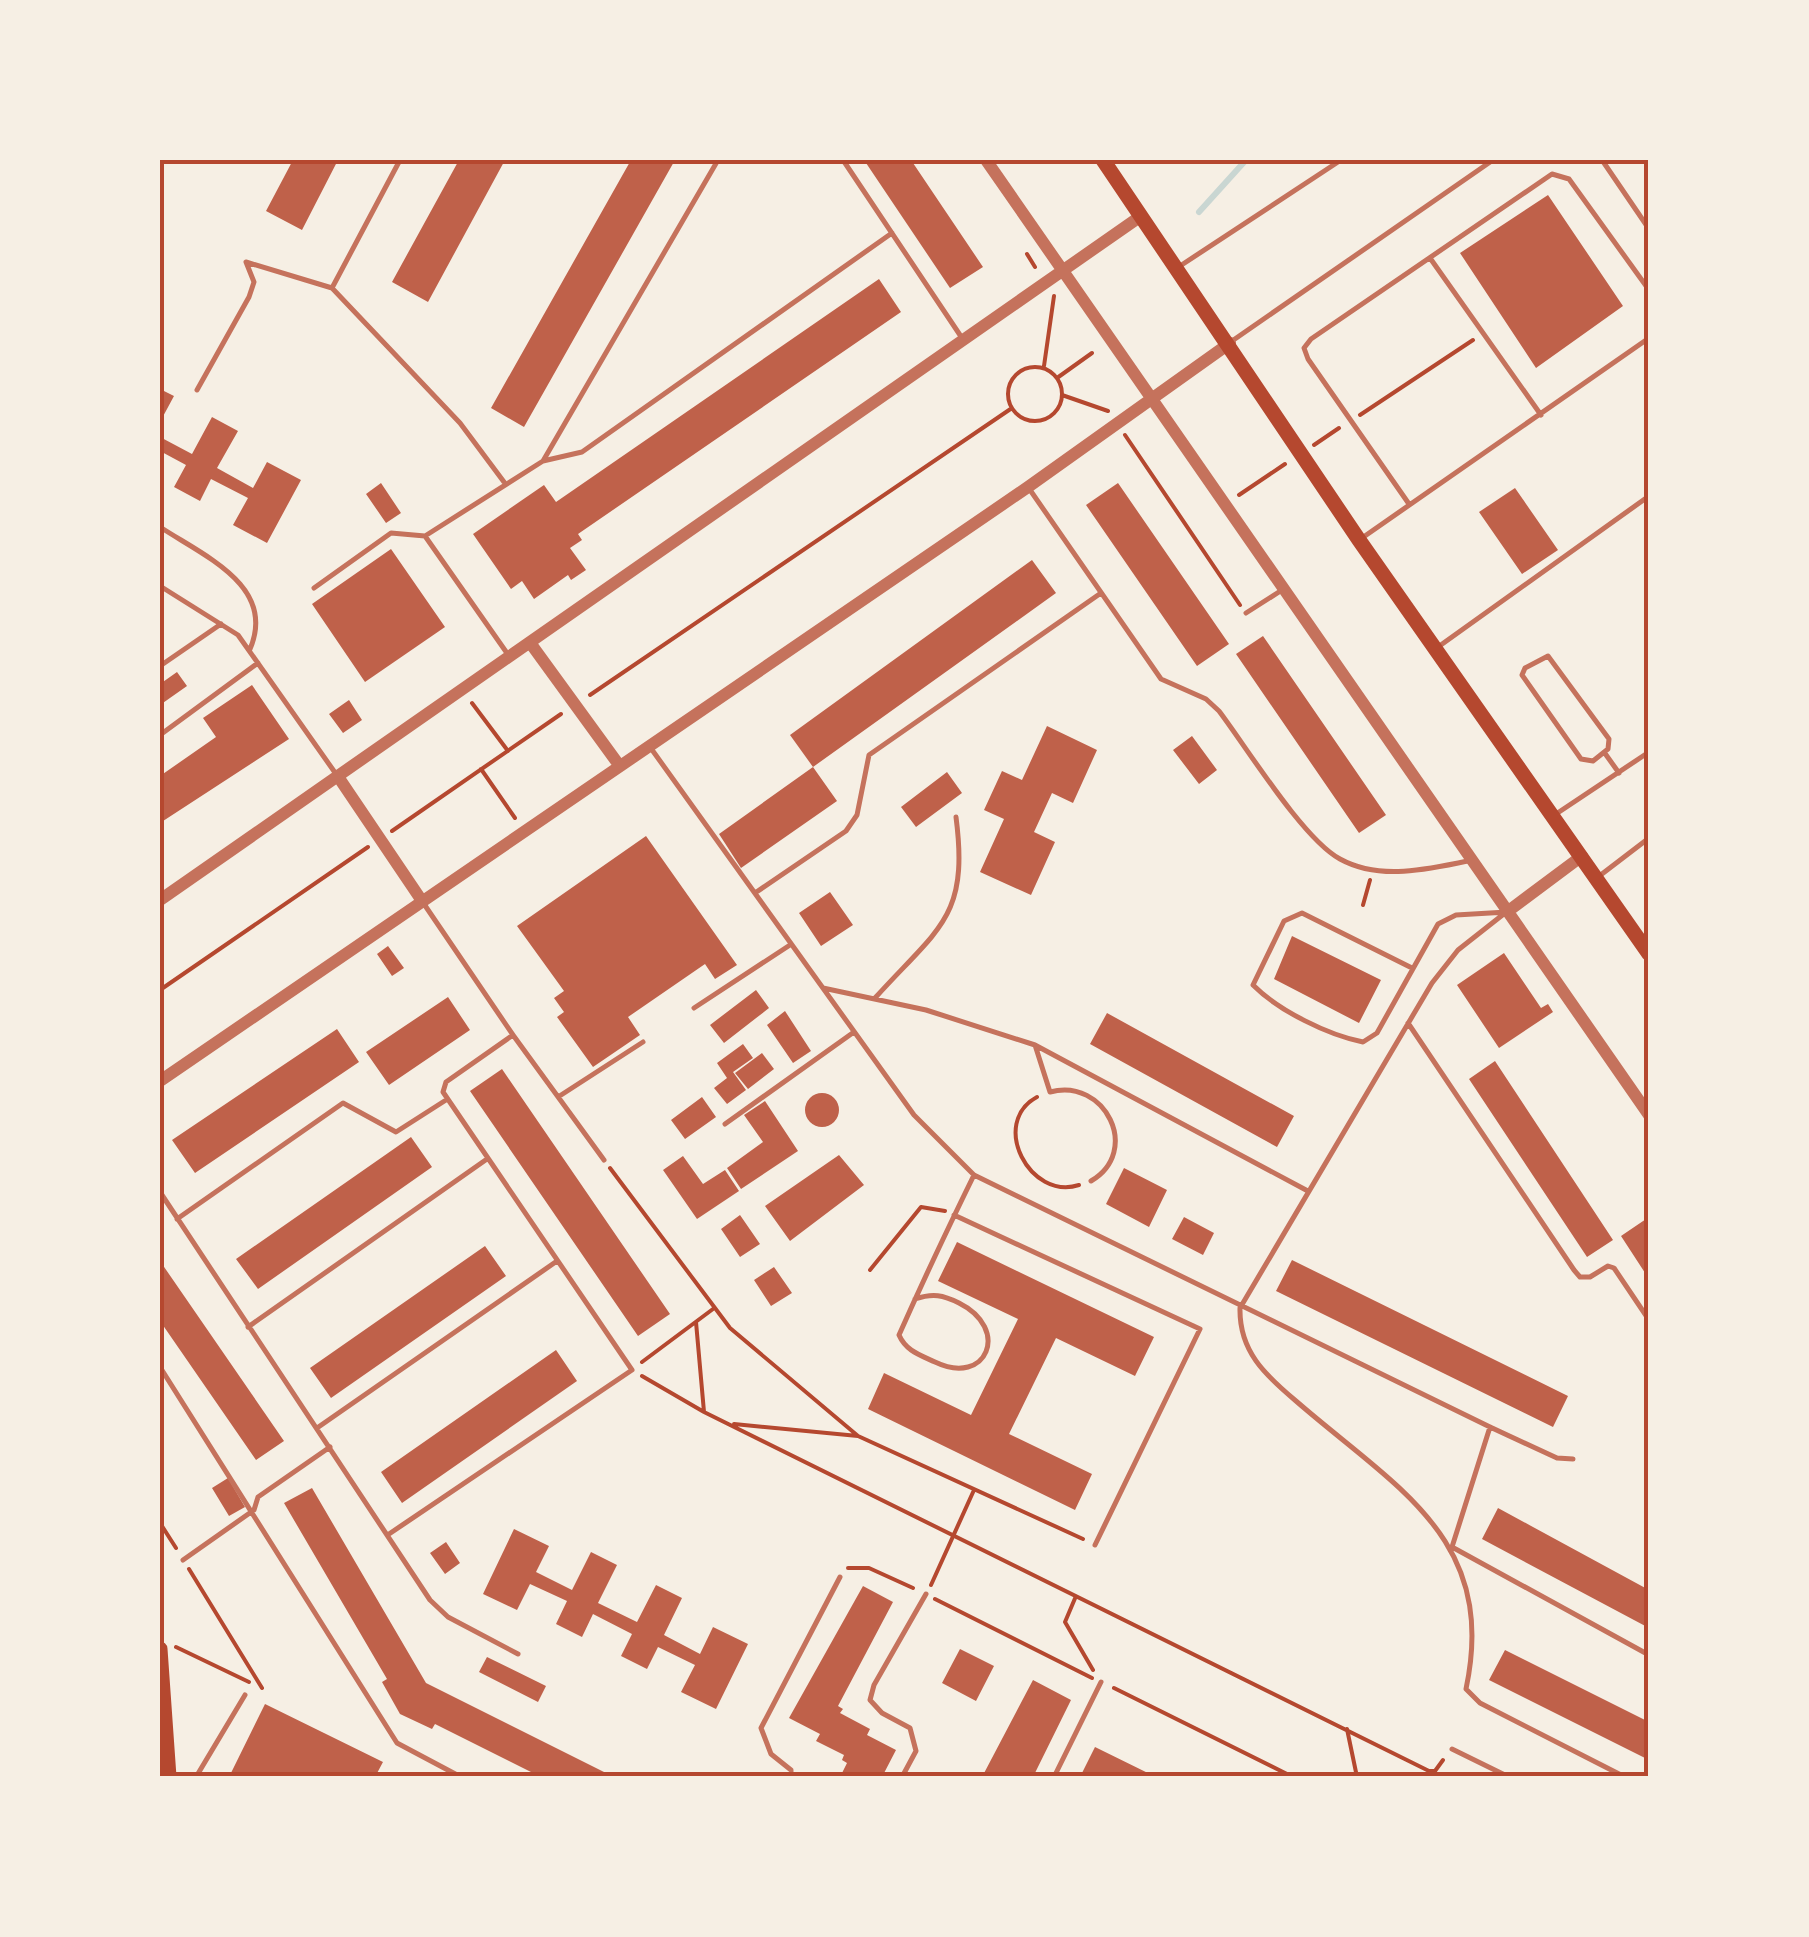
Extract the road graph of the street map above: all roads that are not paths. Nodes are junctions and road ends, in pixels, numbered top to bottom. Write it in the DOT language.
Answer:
graph roads {
  1 [pos="400,160"];
  2 [pos="718,160"];
  3 [pos="843,160"];
  4 [pos="986,160"];
  5 [pos="1103,160"];
  6 [pos="1341,160"];
  7 [pos="1493,160"];
  8 [pos="1602,160"];
  9 [pos="1141,216"];
  10 [pos="1649,229"];
  11 [pos="892,233"];
  12 [pos="1430,258"];
  13 [pos="1178,268"];
  14 [pos="1063,271"];
  15 [pos="332,288"];
  16 [pos="1649,290"];
  17 [pos="1649,338"];
  18 [pos="963,341"];
  19 [pos="1230,343"];
  20 [pos="197,390"];
  21 [pos="1150,402"];
  22 [pos="1540,415"];
  23 [pos="542,461"];
  24 [pos="504,482"];
  25 [pos="1028,487"];
  26 [pos="1649,496"];
  27 [pos="1410,504"];
  28 [pos="160,527"];
  29 [pos="425,536"];
  30 [pos="1359,540"];
  31 [pos="160,586"];
  32 [pos="314,588"];
  33 [pos="1282,590"];
  34 [pos="1101,592"];
  35 [pos="1246,613"];
  36 [pos="221,624"];
  37 [pos="531,644"];
  38 [pos="1438,648"];
  39 [pos="250,649"];
  40 [pos="510,658"];
  41 [pos="258,663"];
  42 [pos="160,666"];
  43 [pos="160,735"];
  44 [pos="648,745"];
  45 [pos="1604,752"];
  46 [pos="1649,752"];
  47 [pos="618,765"];
  48 [pos="1619,773"];
  49 [pos="339,778"];
  50 [pos="1554,816"];
  51 [pos="956,817"];
  52 [pos="1649,838"];
  53 [pos="1582,856"];
  54 [pos="1471,860"];
  55 [pos="1596,878"];
  56 [pos="755,894"];
  57 [pos="160,900"];
  58 [pos="422,901"];
  59 [pos="1507,912"];
  60 [pos="790,945"];
  61 [pos="1649,954"];
  62 [pos="1412,968"];
  63 [pos="821,988"];
  64 [pos="875,999"];
  65 [pos="694,1008"];
  66 [pos="1408,1022"];
  67 [pos="854,1032"];
  68 [pos="513,1035"];
  69 [pos="643,1042"];
  70 [pos="1036,1045"];
  71 [pos="160,1080"];
  72 [pos="558,1097"];
  73 [pos="446,1100"];
  74 [pos="1649,1115"];
  75 [pos="725,1124"];
  76 [pos="487,1160"];
  77 [pos="604,1160"];
  78 [pos="974,1175"];
  79 [pos="1091,1181"];
  80 [pos="1306,1190"];
  81 [pos="160,1192"];
  82 [pos="954,1215"];
  83 [pos="177,1219"];
  84 [pos="557,1261"];
  85 [pos="915,1299"];
  86 [pos="1240,1308"];
  87 [pos="1649,1320"];
  88 [pos="248,1327"];
  89 [pos="160,1366"];
  90 [pos="1490,1427"];
  91 [pos="317,1428"];
  92 [pos="330,1447"];
  93 [pos="1573,1459"];
  94 [pos="254,1510"];
  95 [pos="389,1534"];
  96 [pos="1095,1545"];
  97 [pos="1452,1547"];
  98 [pos="183,1560"];
  99 [pos="840,1577"];
  100 [pos="926,1594"];
  101 [pos="166,1648"];
  102 [pos="518,1654"];
  103 [pos="1649,1655"];
  104 [pos="1101,1682"];
  105 [pos="245,1695"];
  106 [pos="1452,1748"];
  107 [pos="169,1777"];
  108 [pos="196,1777"];
  109 [pos="461,1777"];
  110 [pos="791,1777"];
  111 [pos="902,1777"];
  112 [pos="1054,1777"];
  113 [pos="1509,1777"];
  114 [pos="1625,1777"];
  1 -- 15 [label="lane"];
  2 -- 23 [label="lane"];
  3 -- 11 [label="lane"];
  4 -- 14 [label="street"];
  5 -- 9 [label="main road"];
  6 -- 13 [label="lane"];
  7 -- 19 [label="lane"];
  8 -- 10 [label="lane"];
  9 -- 13 [label="main road"];
  9 -- 14 [label="street"];
  11 -- 18 [label="lane"];
  11 -- 23 [label="lane"];
  12 -- 16 [label="lane"];
  12 -- 22 [label="lane"];
  12 -- 27 [label="lane"];
  13 -- 19 [label="main road"];
  14 -- 18 [label="street"];
  14 -- 21 [label="street"];
  15 -- 20 [label="lane"];
  15 -- 24 [label="lane"];
  17 -- 22 [label="lane"];
  18 -- 37 [label="street"];
  19 -- 21 [label="street"];
  19 -- 30 [label="main road"];
  21 -- 25 [label="street"];
  21 -- 33 [label="street"];
  22 -- 27 [label="lane"];
  23 -- 24 [label="lane"];
  24 -- 29 [label="lane"];
  25 -- 34 [label="lane"];
  25 -- 44 [label="street"];
  26 -- 38 [label="lane"];
  27 -- 30 [label="lane"];
  28 -- 39 [label="lane"];
  29 -- 32 [label="lane"];
  29 -- 40 [label="lane"];
  30 -- 38 [label="main road"];
  31 -- 36 [label="lane"];
  33 -- 35 [label="lane"];
  33 -- 54 [label="street"];
  34 -- 54 [label="lane"];
  34 -- 56 [label="lane"];
  36 -- 39 [label="lane"];
  36 -- 42 [label="lane"];
  37 -- 40 [label="street"];
  37 -- 47 [label="street"];
  38 -- 50 [label="main road"];
  39 -- 41 [label="lane"];
  40 -- 49 [label="street"];
  41 -- 43 [label="lane"];
  41 -- 49 [label="lane"];
  44 -- 47 [label="street"];
  44 -- 56 [label="lane"];
  45 -- 45 [label="lane"];
  45 -- 48 [label="lane"];
  46 -- 48 [label="lane"];
  47 -- 58 [label="street"];
  48 -- 50 [label="lane"];
  49 -- 57 [label="street"];
  49 -- 58 [label="street"];
  50 -- 53 [label="main road"];
  51 -- 64 [label="lane"];
  52 -- 55 [label="lane"];
  53 -- 55 [label="main road"];
  53 -- 59 [label="street"];
  54 -- 59 [label="street"];
  55 -- 61 [label="main road"];
  56 -- 60 [label="lane"];
  58 -- 68 [label="lane"];
  58 -- 71 [label="street"];
  59 -- 62 [label="lane"];
  59 -- 66 [label="lane"];
  59 -- 74 [label="street"];
  60 -- 63 [label="lane"];
  60 -- 65 [label="lane"];
  62 -- 62 [label="lane"];
  63 -- 64 [label="lane"];
  63 -- 67 [label="lane"];
  64 -- 70 [label="lane"];
  66 -- 80 [label="lane"];
  66 -- 87 [label="lane"];
  67 -- 75 [label="lane"];
  67 -- 78 [label="lane"];
  68 -- 72 [label="lane"];
  68 -- 73 [label="lane"];
  69 -- 72 [label="lane"];
  70 -- 79 [label="lane"];
  70 -- 80 [label="lane"];
  72 -- 77 [label="lane"];
  73 -- 76 [label="lane"];
  73 -- 83 [label="lane"];
  76 -- 84 [label="lane"];
  76 -- 88 [label="lane"];
  78 -- 82 [label="lane"];
  78 -- 86 [label="lane"];
  80 -- 86 [label="lane"];
  81 -- 83 [label="lane"];
  82 -- 85 [label="lane"];
  82 -- 96 [label="lane"];
  83 -- 88 [label="lane"];
  84 -- 91 [label="lane"];
  84 -- 95 [label="lane"];
  85 -- 85 [label="lane"];
  86 -- 90 [label="lane"];
  86 -- 97 [label="lane"];
  88 -- 91 [label="lane"];
  89 -- 94 [label="lane"];
  90 -- 93 [label="lane"];
  90 -- 97 [label="lane"];
  91 -- 92 [label="lane"];
  92 -- 94 [label="lane"];
  92 -- 95 [label="lane"];
  94 -- 98 [label="lane"];
  94 -- 109 [label="lane"];
  95 -- 102 [label="lane"];
  97 -- 103 [label="lane"];
  97 -- 114 [label="lane"];
  99 -- 110 [label="lane"];
  100 -- 111 [label="lane"];
  101 -- 107 [label="main road"];
  104 -- 112 [label="lane"];
  105 -- 108 [label="lane"];
  106 -- 113 [label="lane"];
}
